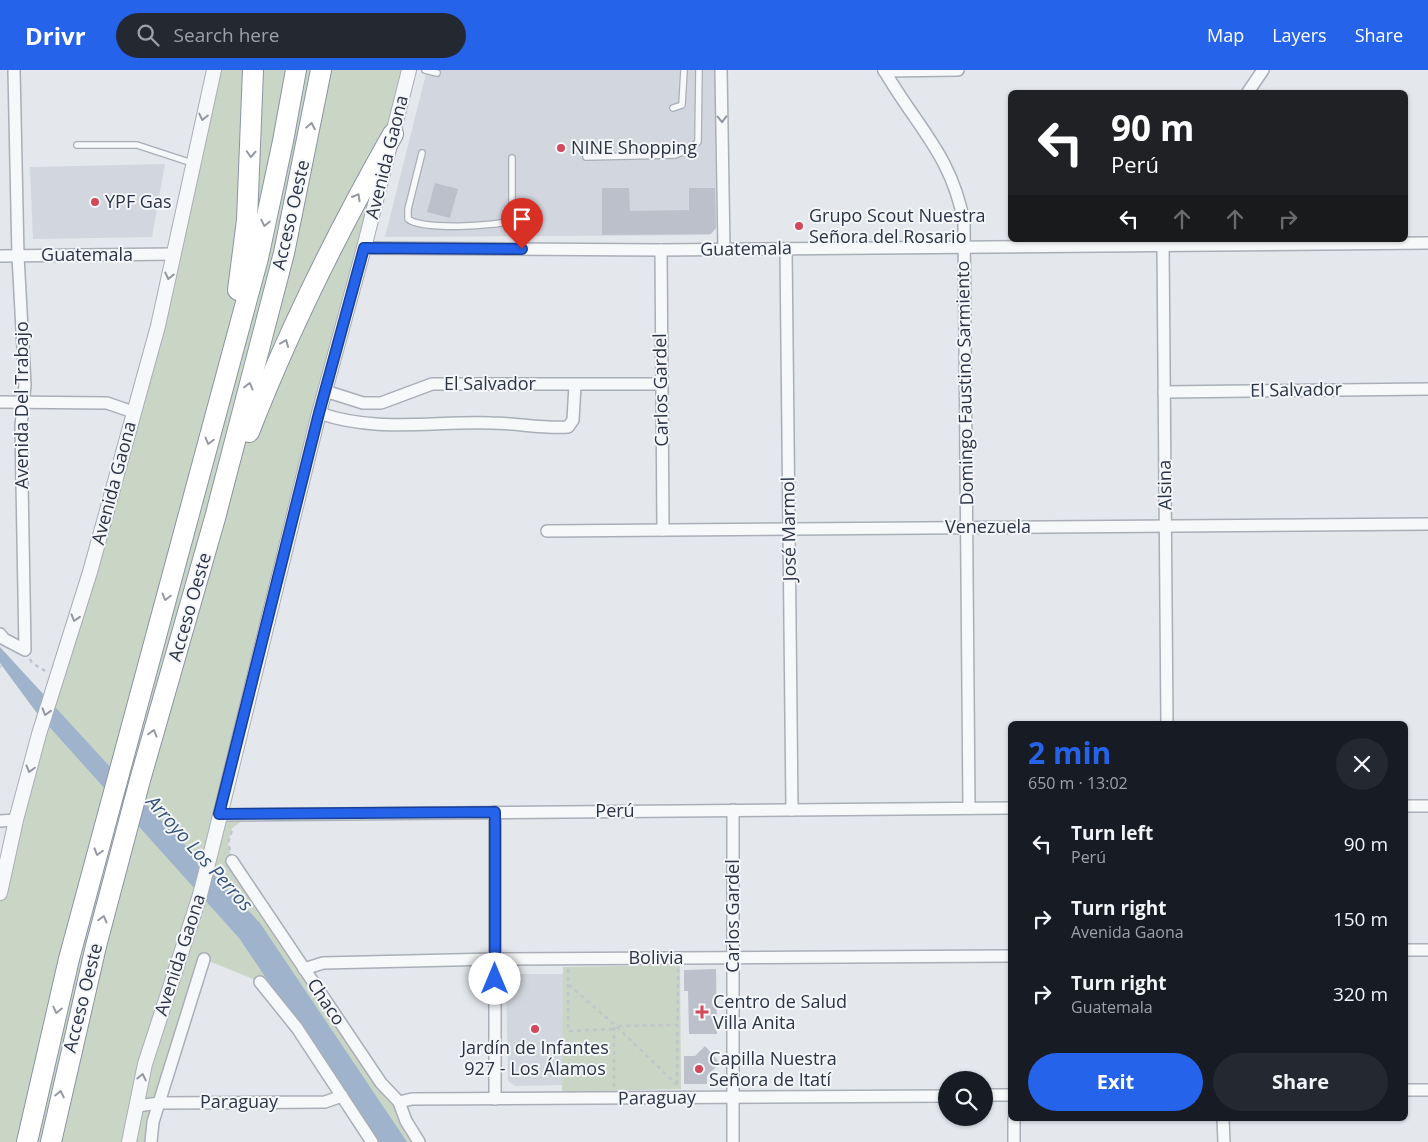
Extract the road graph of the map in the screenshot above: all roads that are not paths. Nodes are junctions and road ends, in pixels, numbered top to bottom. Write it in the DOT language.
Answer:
graph roads {
  1 [pos="14,70"];
  2 [pos="214,70"];
  3 [pos="253,70"];
  4 [pos="296,70"];
  5 [pos="321,70"];
  6 [pos="409,70"];
  7 [pos="425,70"];
  8 [pos="684,70"];
  9 [pos="699,70"];
  10 [pos="721,70"];
  11 [pos="884,70"];
  12 [pos="958,70"];
  13 [pos="1263,70"];
  14 [pos="437,72"];
  15 [pos="1249,90"];
  16 [pos="672,108"];
  17 [pos="393,134"];
  18 [pos="77,145"];
  19 [pos="422,153"];
  20 [pos="586,157"];
  21 [pos="512,158"];
  22 [pos="192,163"];
  23 [pos="1193,242"];
  24 [pos="1428,243"];
  25 [pos="1163,245"];
  26 [pos="964,247"];
  27 [pos="364,248"];
  28 [pos="724,249"];
  29 [pos="786,249"];
  30 [pos="661,250"];
  31 [pos="174,254"];
  32 [pos="0,256"];
  33 [pos="18,256"];
  34 [pos="227,377"];
  35 [pos="575,384"];
  36 [pos="660,384"];
  37 [pos="1428,389"];
  38 [pos="325,391"];
  39 [pos="1164,392"];
  40 [pos="23,401"];
  41 [pos="0,402"];
  42 [pos="133,412"];
  43 [pos="319,413"];
  44 [pos="215,518"];
  45 [pos="1428,524"];
  46 [pos="1166,526"];
  47 [pos="967,528"];
  48 [pos="789,529"];
  49 [pos="547,530"];
  50 [pos="663,530"];
  51 [pos="0,634"];
  52 [pos="1167,721"];
  53 [pos="1408,806"];
  54 [pos="1428,806"];
  55 [pos="970,808"];
  56 [pos="1008,808"];
  57 [pos="733,810"];
  58 [pos="792,810"];
  59 [pos="495,812"];
  60 [pos="219,814"];
  61 [pos="16,820"];
  62 [pos="0,821"];
  63 [pos="232,861"];
  64 [pos="0,893"];
  65 [pos="1408,950"];
  66 [pos="1428,950"];
  67 [pos="1008,956"];
  68 [pos="733,957"];
  69 [pos="204,958"];
  70 [pos="495,960"];
  71 [pos="304,969"];
  72 [pos="260,982"];
  73 [pos="1408,1090"];
  74 [pos="1428,1090"];
  75 [pos="993,1095"];
  76 [pos="1008,1095"];
  77 [pos="342,1096"];
  78 [pos="938,1096"];
  79 [pos="733,1097"];
  80 [pos="495,1099"];
  81 [pos="399,1102"];
  82 [pos="160,1103"];
  83 [pos="136,1106"];
  84 [pos="1014,1121"];
  85 [pos="1223,1121"];
  86 [pos="27,1142"];
  87 [pos="50,1142"];
  88 [pos="129,1142"];
  89 [pos="151,1142"];
  90 [pos="372,1142"];
  91 [pos="419,1142"];
  92 [pos="733,1142"];
  93 [pos="1014,1142"];
  94 [pos="1224,1142"];
  1 -- 33 [label="street, Avenida Del Trabajo"];
  2 -- 22 [label="street, Avenida Gaona, one-way"];
  3 -- 34 [label="highway, one-way"];
  4 -- 34 [label="highway, Acceso Oeste, one-way"];
  44 -- 5 [label="highway, Acceso Oeste, one-way"];
  6 -- 17 [label="street, Avenida Gaona"];
  7 -- 14 [label="lane"];
  8 -- 16 [label="lane"];
  9 -- 20 [label="lane"];
  10 -- 28 [label="street, one-way"];
  11 -- 12 [label="street"];
  11 -- 26 [label="street, Domingo Faustino Sarmiento"];
  13 -- 15 [label="street"];
  17 -- 27 [label="street, Avenida Gaona"];
  44 -- 17 [label="highway, one-way"];
  18 -- 22 [label="lane"];
  19 -- 21 [label="lane"];
  22 -- 31 [label="street, Avenida Gaona"];
  23 -- 24 [label="street, Guatemala"];
  23 -- 25 [label="street, Guatemala"];
  25 -- 26 [label="street, Guatemala"];
  25 -- 39 [label="street, Alsina"];
  26 -- 29 [label="street, Guatemala"];
  26 -- 47 [label="street, Domingo Faustino Sarmiento"];
  27 -- 30 [label="street, Guatemala"];
  27 -- 38 [label="street, Avenida Gaona"];
  28 -- 29 [label="street, Guatemala"];
  28 -- 30 [label="street, Guatemala"];
  29 -- 48 [label="street, José Marmol"];
  30 -- 36 [label="street, Carlos Gardel"];
  31 -- 33 [label="street, Guatemala"];
  31 -- 42 [label="street, Avenida Gaona, one-way"];
  32 -- 33 [label="street, Guatemala"];
  33 -- 40 [label="street, Avenida Del Trabajo"];
  34 -- 86 [label="highway, Acceso Oeste, one-way"];
  35 -- 36 [label="street, El Salvador"];
  35 -- 38 [label="street, El Salvador"];
  35 -- 43 [label="street"];
  36 -- 50 [label="street, Carlos Gardel"];
  37 -- 39 [label="street, El Salvador"];
  38 -- 43 [label="street, Avenida Gaona"];
  39 -- 46 [label="street, Alsina"];
  40 -- 41 [label="street"];
  40 -- 42 [label="street"];
  40 -- 51 [label="street, Avenida Del Trabajo"];
  42 -- 61 [label="street, Avenida Gaona, one-way"];
  43 -- 60 [label="street, Avenida Gaona"];
  87 -- 44 [label="highway, Acceso Oeste, one-way"];
  45 -- 46 [label="street, Venezuela"];
  46 -- 47 [label="street, Venezuela"];
  46 -- 52 [label="street, Alsina"];
  47 -- 48 [label="street, Venezuela"];
  47 -- 55 [label="street, Domingo Faustino Sarmiento"];
  48 -- 50 [label="street, Venezuela"];
  48 -- 58 [label="street, José Marmol"];
  49 -- 50 [label="street, Venezuela"];
  53 -- 54 [label="street"];
  55 -- 56 [label="street, Perú"];
  55 -- 58 [label="street, Perú"];
  57 -- 58 [label="street, Perú"];
  57 -- 59 [label="street, Perú"];
  57 -- 68 [label="street, Carlos Gardel"];
  59 -- 60 [label="street, Perú"];
  59 -- 70 [label="street"];
  83 -- 60 [label="street, Avenida Gaona, one-way"];
  61 -- 62 [label="street"];
  61 -- 64 [label="street, Avenida Gaona"];
  63 -- 71 [label="street, Chaco"];
  65 -- 66 [label="street"];
  67 -- 68 [label="street, Bolivia"];
  68 -- 70 [label="street, Bolivia"];
  68 -- 79 [label="street, Carlos Gardel"];
  69 -- 82 [label="street, Avenida Gaona"];
  70 -- 71 [label="street, Bolivia"];
  70 -- 80 [label="street"];
  71 -- 81 [label="street, Chaco"];
  72 -- 77 [label="street"];
  73 -- 74 [label="street"];
  75 -- 76 [label="street"];
  77 -- 82 [label="street, Paraguay"];
  77 -- 90 [label="street"];
  78 -- 79 [label="street, Paraguay"];
  79 -- 80 [label="street, Paraguay"];
  79 -- 92 [label="street, Carlos Gardel"];
  80 -- 81 [label="street, Paraguay"];
  81 -- 91 [label="street, Chaco"];
  82 -- 83 [label="street, Paraguay"];
  82 -- 89 [label="street, Avenida Gaona"];
  83 -- 88 [label="street, Avenida Gaona"];
  84 -- 93 [label="street"];
  85 -- 94 [label="street"];
}
